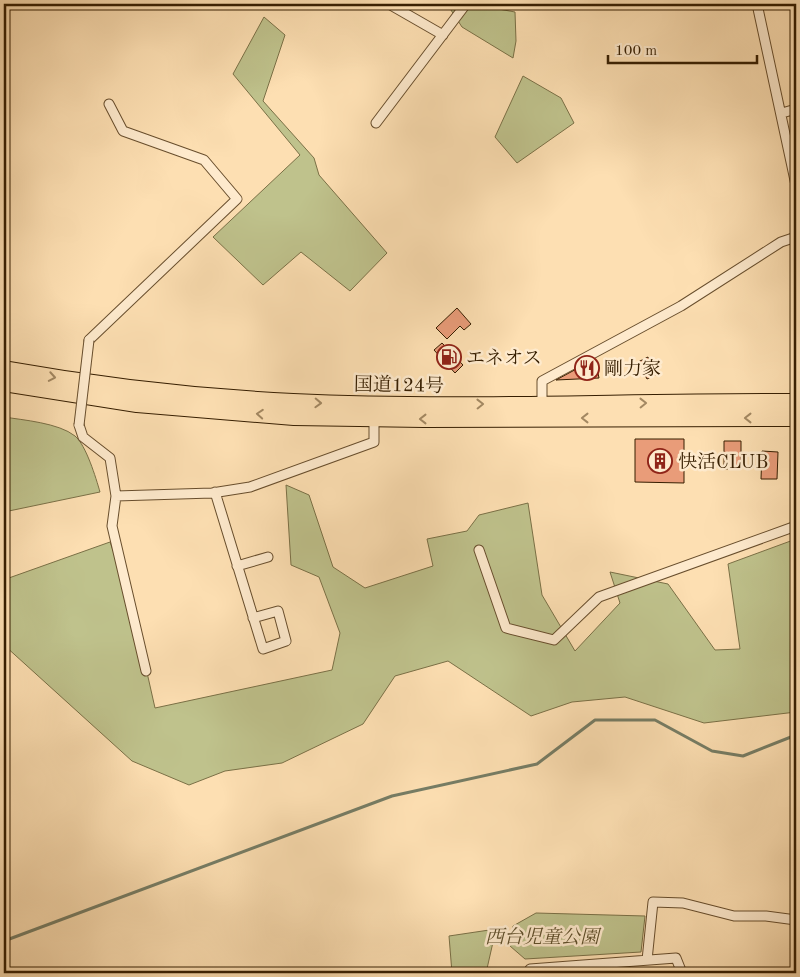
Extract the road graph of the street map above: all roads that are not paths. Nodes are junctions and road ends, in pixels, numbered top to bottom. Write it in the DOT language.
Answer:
graph roads {
  1 [pos="390,4"];
  2 [pos="466,4"];
  3 [pos="757,4"];
  4 [pos="443,35"];
  5 [pos="109,104"];
  6 [pos="796,109"];
  7 [pos="782,113"];
  8 [pos="376,124"];
  9 [pos="796,184"];
  10 [pos="796,237"];
  11 [pos="4,369"];
  12 [pos="4,384"];
  13 [pos="796,402"];
  14 [pos="374,411"];
  15 [pos="542,411"];
  16 [pos="796,418"];
  17 [pos="215,492"];
  18 [pos="116,496"];
  19 [pos="796,526"];
  20 [pos="479,550"];
  21 [pos="268,556"];
  22 [pos="237,566"];
  23 [pos="254,618"];
  24 [pos="146,671"];
  25 [pos="796,920"];
  26 [pos="648,960"];
  27 [pos="610,969"];
  28 [pos="531,973"];
  29 [pos="682,973"];
  1 -- 4 [label="street"];
  2 -- 4 [label="street"];
  3 -- 7 [label="street"];
  4 -- 8 [label="street"];
  5 -- 18 [label="street, bridge"];
  6 -- 7 [label="street"];
  7 -- 9 [label="street"];
  10 -- 15 [label="street"];
  11 -- 14 [label="highway, 国道124号, one-way"];
  14 -- 12 [label="highway, 国道124号, one-way"];
  15 -- 13 [label="highway, 国道124号, one-way"];
  14 -- 15 [label="highway, 国道124号"];
  14 -- 17 [label="street"];
  16 -- 15 [label="highway, 国道124号, one-way"];
  17 -- 18 [label="street"];
  17 -- 22 [label="street"];
  18 -- 24 [label="street"];
  19 -- 20 [label="street"];
  21 -- 22 [label="street"];
  22 -- 23 [label="street"];
  23 -- 23 [label="street"];
  25 -- 26 [label="street"];
  26 -- 27 [label="street"];
  26 -- 29 [label="street"];
  27 -- 28 [label="street"];
}
